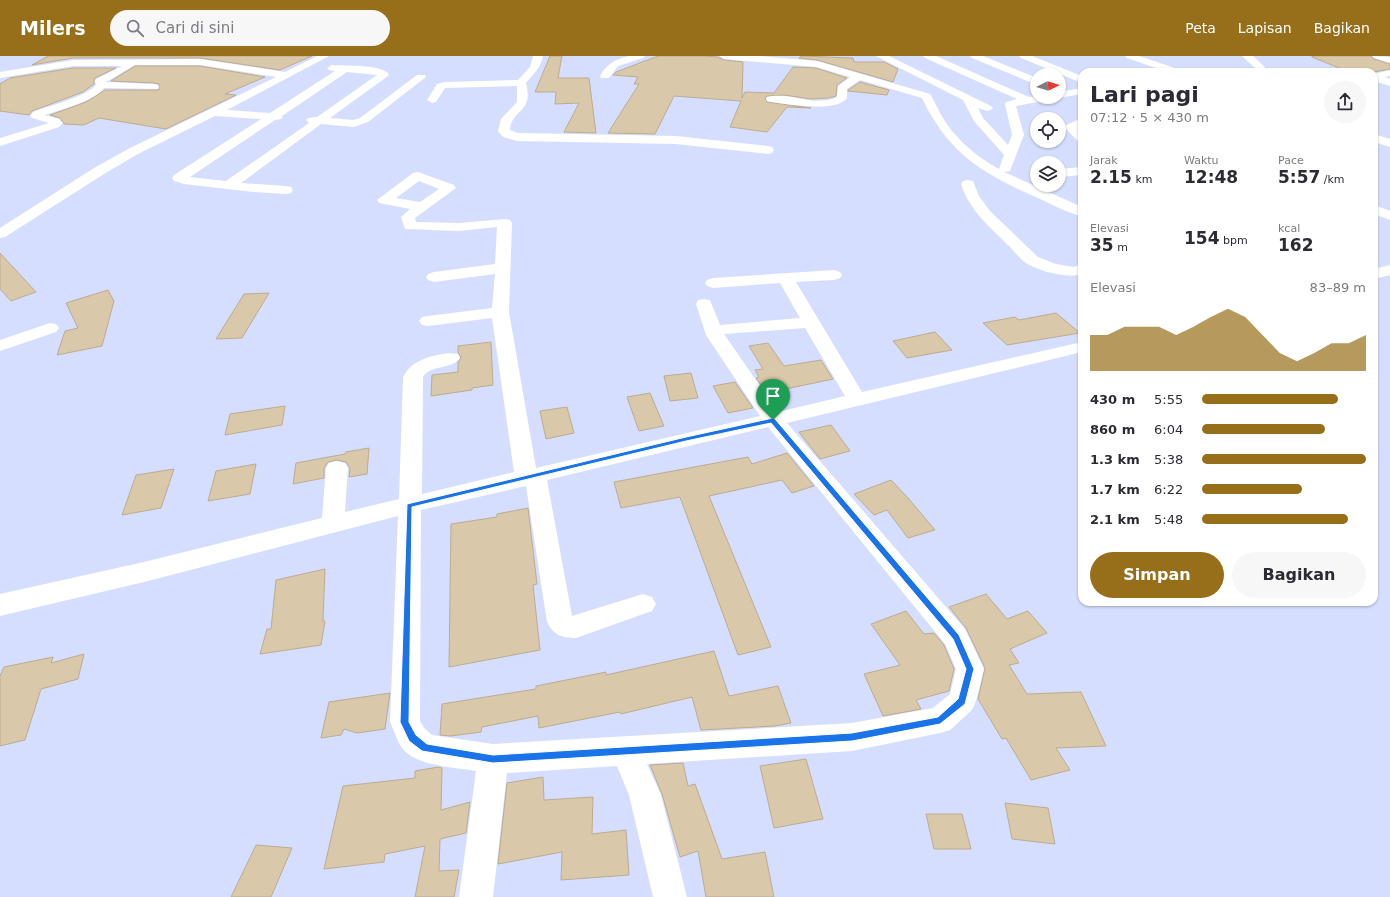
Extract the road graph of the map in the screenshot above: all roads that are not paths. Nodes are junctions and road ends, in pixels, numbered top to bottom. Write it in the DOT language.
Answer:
graph roads {
  1 [pos="324,56"];
  2 [pos="538,56"];
  3 [pos="640,56"];
  4 [pos="724,56"];
  5 [pos="800,56"];
  6 [pos="881,56"];
  7 [pos="928,56"];
  8 [pos="975,56"];
  9 [pos="1024,56"];
  10 [pos="1130,56"];
  11 [pos="1246,56"];
  12 [pos="1377,56"];
  13 [pos="1390,60"];
  14 [pos="136,63"];
  15 [pos="817,64"];
  16 [pos="304,65"];
  17 [pos="1165,68"];
  18 [pos="1260,68"];
  19 [pos="345,69"];
  20 [pos="1390,73"];
  21 [pos="0,75"];
  22 [pos="285,76"];
  23 [pos="421,76"];
  24 [pos="605,76"];
  25 [pos="1378,76"];
  26 [pos="857,77"];
  27 [pos="1078,78"];
  28 [pos="1378,78"];
  29 [pos="1030,79"];
  30 [pos="522,83"];
  31 [pos="1390,83"];
  32 [pos="101,85"];
  33 [pos="154,87"];
  34 [pos="1078,92"];
  35 [pos="1066,93"];
  36 [pos="967,98"];
  37 [pos="771,99"];
  38 [pos="432,100"];
  39 [pos="1029,101"];
  40 [pos="999,106"];
  41 [pos="973,110"];
  42 [pos="213,112"];
  43 [pos="272,117"];
  44 [pos="288,118"];
  45 [pos="303,119"];
  46 [pos="319,120"];
  47 [pos="1078,123"];
  48 [pos="1390,132"];
  49 [pos="1078,134"];
  50 [pos="1378,136"];
  51 [pos="1378,139"];
  52 [pos="0,142"];
  53 [pos="1390,144"];
  54 [pos="768,150"];
  55 [pos="1010,155"];
  56 [pos="1078,171"];
  57 [pos="1066,172"];
  58 [pos="1007,174"];
  59 [pos="1030,177"];
  60 [pos="968,184"];
  61 [pos="229,185"];
  62 [pos="286,190"];
  63 [pos="423,207"];
  64 [pos="1078,210"];
  65 [pos="1378,211"];
  66 [pos="1390,216"];
  67 [pos="0,234"];
  68 [pos="504,268"];
  69 [pos="1078,270"];
  70 [pos="1390,270"];
  71 [pos="1378,273"];
  72 [pos="834,275"];
  73 [pos="434,277"];
  74 [pos="785,278"];
  75 [pos="713,283"];
  76 [pos="704,304"];
  77 [pos="500,312"];
  78 [pos="428,321"];
  79 [pos="811,322"];
  80 [pos="50,328"];
  81 [pos="725,329"];
  82 [pos="0,346"];
  83 [pos="1078,348"];
  84 [pos="451,358"];
  85 [pos="856,399"];
  86 [pos="773,420"];
  87 [pos="337,468"];
  88 [pos="530,476"];
  89 [pos="409,505"];
  90 [pos="333,524"];
  91 [pos="643,604"];
  92 [pos="0,605"];
  93 [pos="627,752"];
  94 [pos="493,759"];
  95 [pos="476,897"];
  96 [pos="670,897"];
  1 -- 16 [label="street"];
  2 -- 30 [label="street"];
  3 -- 24 [label="street"];
  4 -- 15 [label="street"];
  5 -- 15 [label="street"];
  6 -- 36 [label="street"];
  7 -- 39 [label="street"];
  8 -- 29 [label="street"];
  9 -- 27 [label="street"];
  10 -- 17 [label="street"];
  11 -- 18 [label="street"];
  12 -- 13 [label="street"];
  14 -- 21 [label="street"];
  14 -- 22 [label="street"];
  14 -- 32 [label="street"];
  15 -- 26 [label="street"];
  16 -- 19 [label="street"];
  16 -- 22 [label="street"];
  19 -- 43 [label="street"];
  19 -- 46 [label="street"];
  20 -- 25 [label="street"];
  22 -- 42 [label="street"];
  23 -- 46 [label="street"];
  26 -- 37 [label="street"];
  26 -- 58 [label="street"];
  28 -- 31 [label="street"];
  30 -- 38 [label="street"];
  30 -- 54 [label="street"];
  32 -- 33 [label="street"];
  32 -- 52 [label="street"];
  34 -- 35 [label="street"];
  36 -- 40 [label="street"];
  36 -- 41 [label="street"];
  39 -- 40 [label="street"];
  40 -- 41 [label="street"];
  40 -- 55 [label="street"];
  41 -- 55 [label="street"];
  42 -- 43 [label="street"];
  42 -- 67 [label="street"];
  43 -- 44 [label="street"];
  43 -- 61 [label="street"];
  45 -- 46 [label="street"];
  46 -- 61 [label="street"];
  47 -- 49 [label="street"];
  48 -- 50 [label="street"];
  51 -- 53 [label="street"];
  55 -- 58 [label="street"];
  56 -- 57 [label="street"];
  58 -- 59 [label="street"];
  58 -- 64 [label="street"];
  60 -- 69 [label="street"];
  61 -- 62 [label="street"];
  63 -- 68 [label="street"];
  65 -- 66 [label="street"];
  68 -- 73 [label="street"];
  68 -- 77 [label="street"];
  70 -- 71 [label="street"];
  72 -- 74 [label="street"];
  74 -- 75 [label="street"];
  74 -- 79 [label="street"];
  76 -- 86 [label="street"];
  77 -- 78 [label="street"];
  77 -- 88 [label="street"];
  79 -- 81 [label="street"];
  79 -- 85 [label="street"];
  80 -- 82 [label="street"];
  83 -- 85 [label="street"];
  84 -- 89 [label="street"];
  85 -- 86 [label="street"];
  86 -- 88 [label="street"];
  86 -- 93 [label="street"];
  87 -- 90 [label="street"];
  88 -- 89 [label="street"];
  88 -- 91 [label="street"];
  89 -- 90 [label="street"];
  89 -- 94 [label="street"];
  90 -- 92 [label="street"];
  93 -- 94 [label="street"];
  93 -- 96 [label="street"];
  94 -- 95 [label="street"];
}
